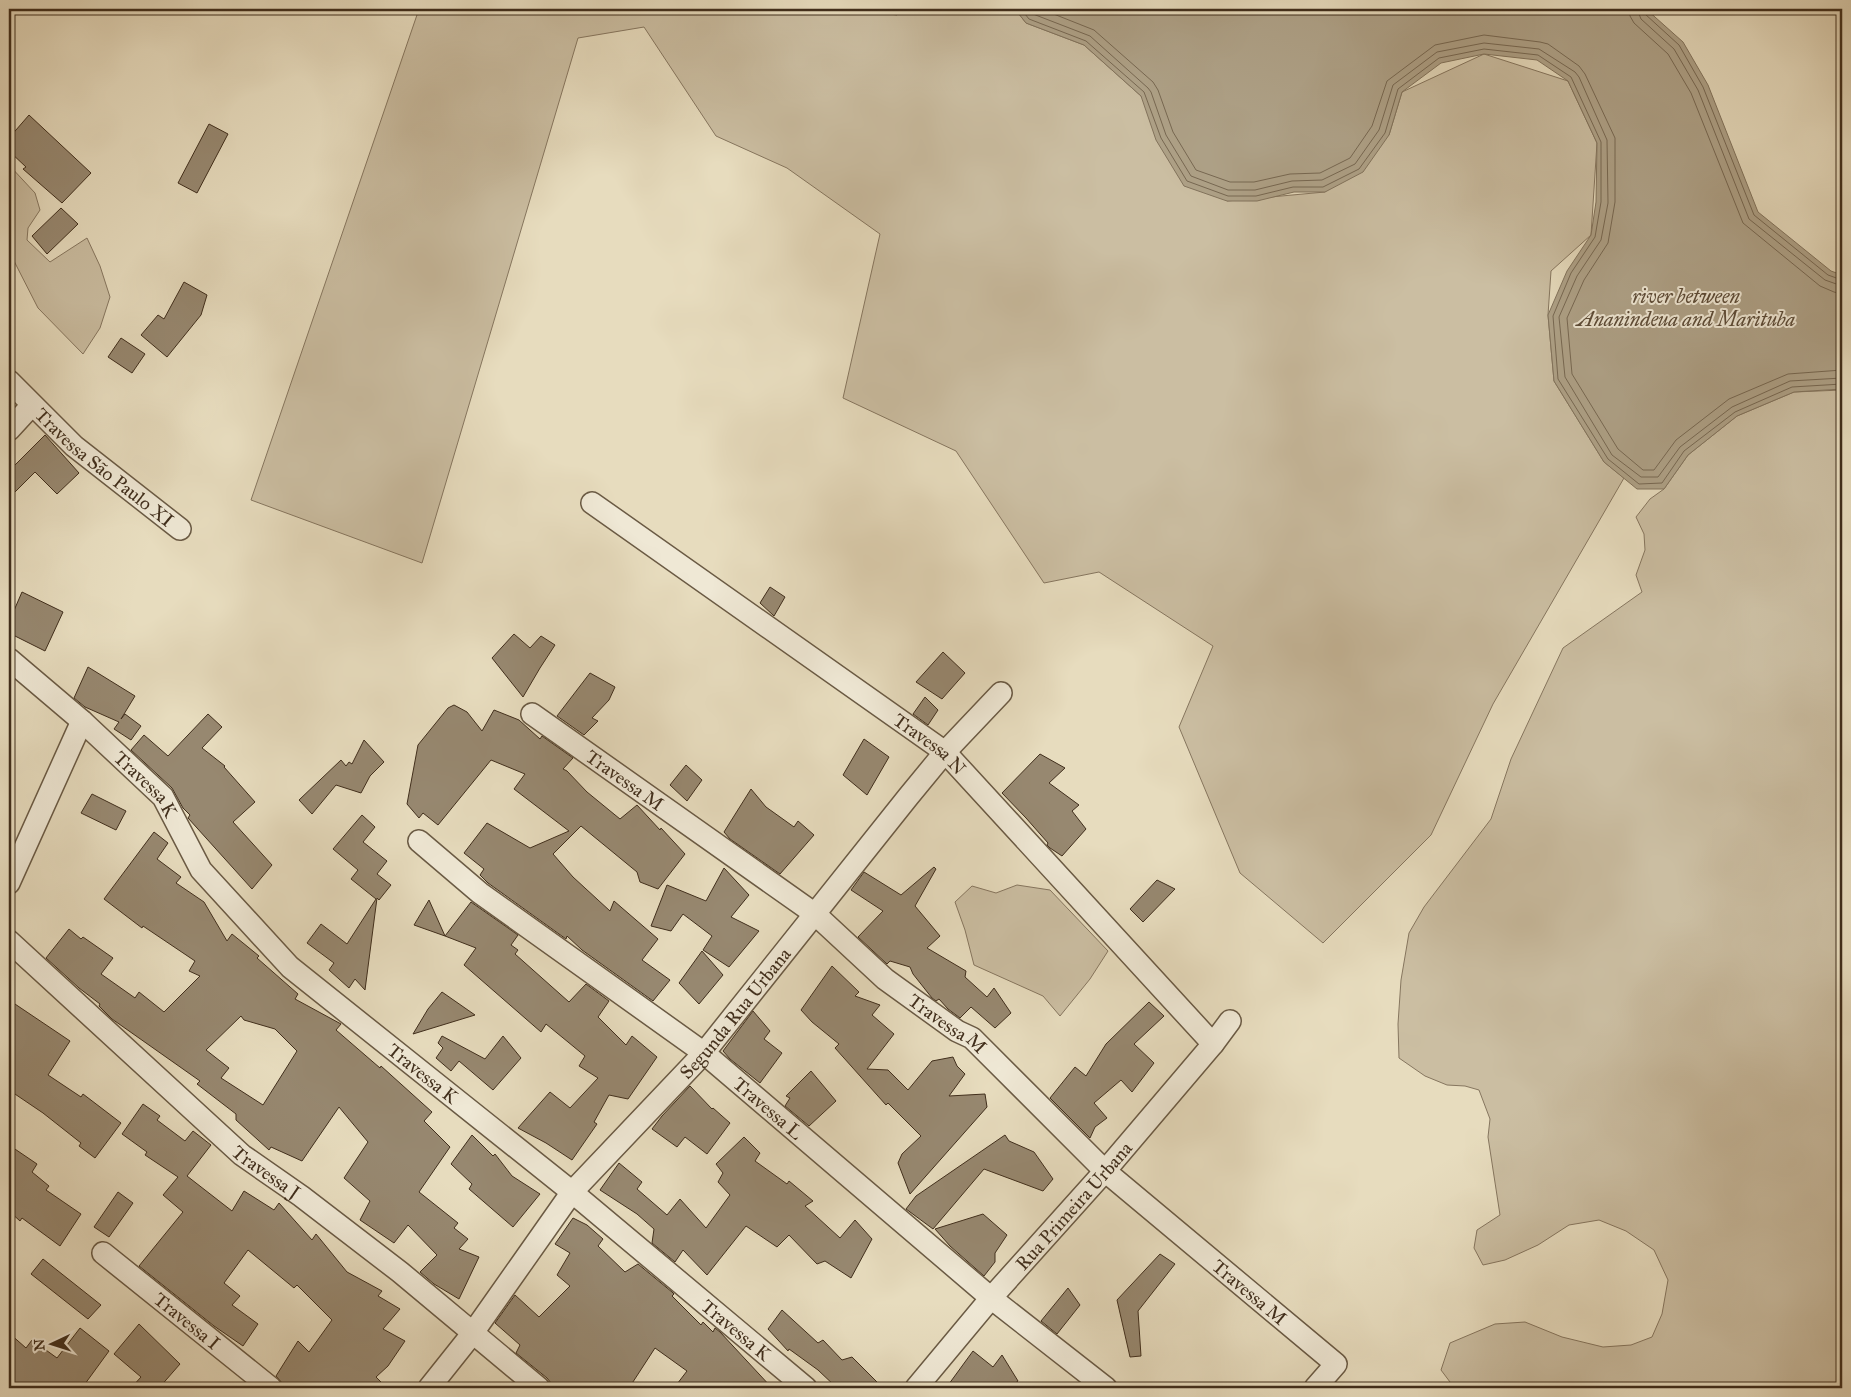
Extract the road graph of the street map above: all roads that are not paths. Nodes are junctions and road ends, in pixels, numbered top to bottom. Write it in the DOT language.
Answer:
graph roads {
  1 [pos="9,381"];
  2 [pos="32,405"];
  3 [pos="9,430"];
  4 [pos="592,503"];
  5 [pos="180,529"];
  6 [pos="9,659"];
  7 [pos="1001,692"];
  8 [pos="532,714"];
  9 [pos="82,721"];
  10 [pos="945,752"];
  11 [pos="419,841"];
  12 [pos="9,882"];
  13 [pos="815,914"];
  14 [pos="9,941"];
  15 [pos="1230,1021"];
  16 [pos="1213,1044"];
  17 [pos="704,1053"];
  18 [pos="1105,1171"];
  19 [pos="572,1192"];
  20 [pos="103,1253"];
  21 [pos="991,1298"];
  22 [pos="472,1334"];
  23 [pos="271,1388"];
  24 [pos="429,1388"];
  25 [pos="538,1388"];
  26 [pos="806,1388"];
  27 [pos="916,1388"];
  28 [pos="1106,1388"];
  29 [pos="1315,1388"];
  1 -- 2 [label="street, Travessa São Paulo XI"];
  2 -- 3 [label="street"];
  2 -- 5 [label="street, Travessa São Paulo XI"];
  4 -- 10 [label="street, Travessa N"];
  6 -- 9 [label="street, Travessa K"];
  7 -- 10 [label="street, Segunda Rua Urbana"];
  8 -- 13 [label="street, Travessa M"];
  9 -- 12 [label="street"];
  9 -- 19 [label="street, Travessa K"];
  10 -- 13 [label="street, Segunda Rua Urbana"];
  10 -- 16 [label="street, Travessa N"];
  11 -- 17 [label="street, Travessa L"];
  13 -- 17 [label="street, Segunda Rua Urbana"];
  13 -- 18 [label="street, Travessa M"];
  14 -- 22 [label="street, Travessa J"];
  15 -- 16 [label="street, Rua Primeira Urbana"];
  16 -- 18 [label="street, Rua Primeira Urbana"];
  17 -- 19 [label="street, Segunda Rua Urbana"];
  17 -- 21 [label="street, Travessa L"];
  18 -- 21 [label="street, Rua Primeira Urbana"];
  18 -- 29 [label="street, Travessa M"];
  19 -- 22 [label="street, Segunda Rua Urbana"];
  19 -- 26 [label="street, Travessa K"];
  20 -- 23 [label="street, Travessa I"];
  21 -- 27 [label="street, Rua Primeira Urbana"];
  21 -- 28 [label="street, Travessa L"];
  22 -- 24 [label="street, Segunda Rua Urbana"];
  22 -- 25 [label="street, Travessa J"];
}
